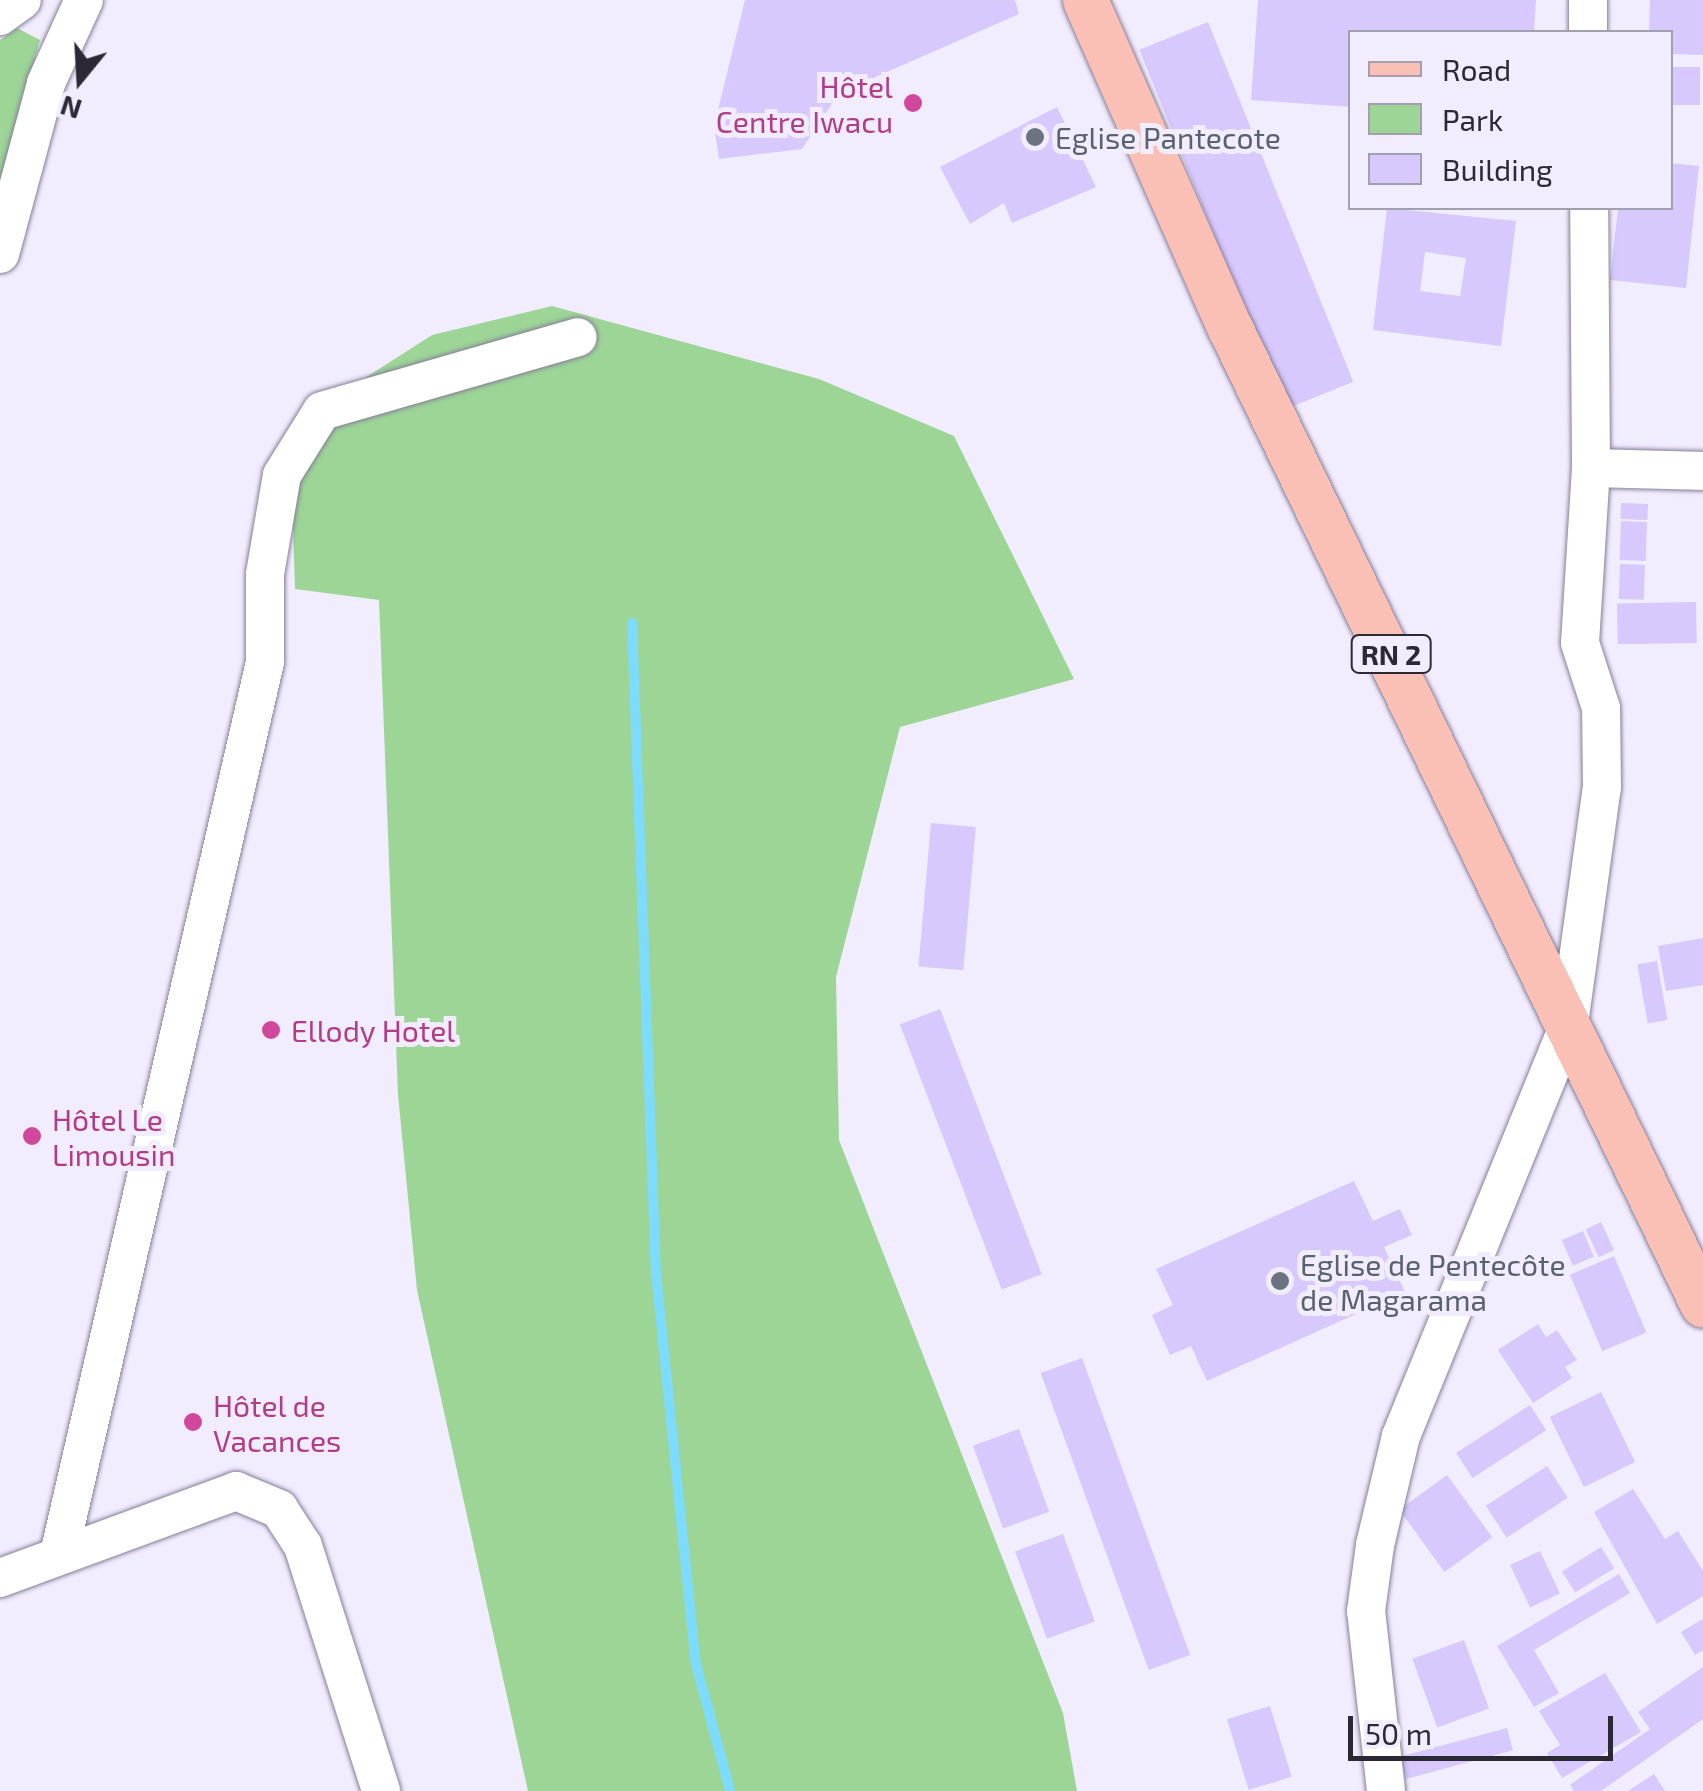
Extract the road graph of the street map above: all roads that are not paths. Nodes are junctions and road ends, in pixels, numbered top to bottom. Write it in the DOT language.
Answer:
graph roads {
  1 [pos="22,0"];
  2 [pos="84,0"];
  3 [pos="1086,0"];
  4 [pos="1588,0"];
  5 [pos="0,16"];
  6 [pos="1588,30"];
  7 [pos="1589,210"];
  8 [pos="0,254"];
  9 [pos="578,337"];
  10 [pos="1591,468"];
  11 [pos="1703,470"];
  12 [pos="1570,1024"];
  13 [pos="1703,1305"];
  14 [pos="60,1550"];
  15 [pos="0,1578"];
  16 [pos="382,1791"];
  17 [pos="1386,1791"];
  1 -- 5 [label="street"];
  2 -- 8 [label="street"];
  3 -- 12 [label="main road, RN 2"];
  4 -- 6 [label="street"];
  7 -- 10 [label="street"];
  9 -- 14 [label="street"];
  10 -- 11 [label="street"];
  10 -- 12 [label="street"];
  12 -- 13 [label="main road, RN 2"];
  12 -- 17 [label="street"];
  14 -- 15 [label="street"];
  14 -- 16 [label="street"];
}
